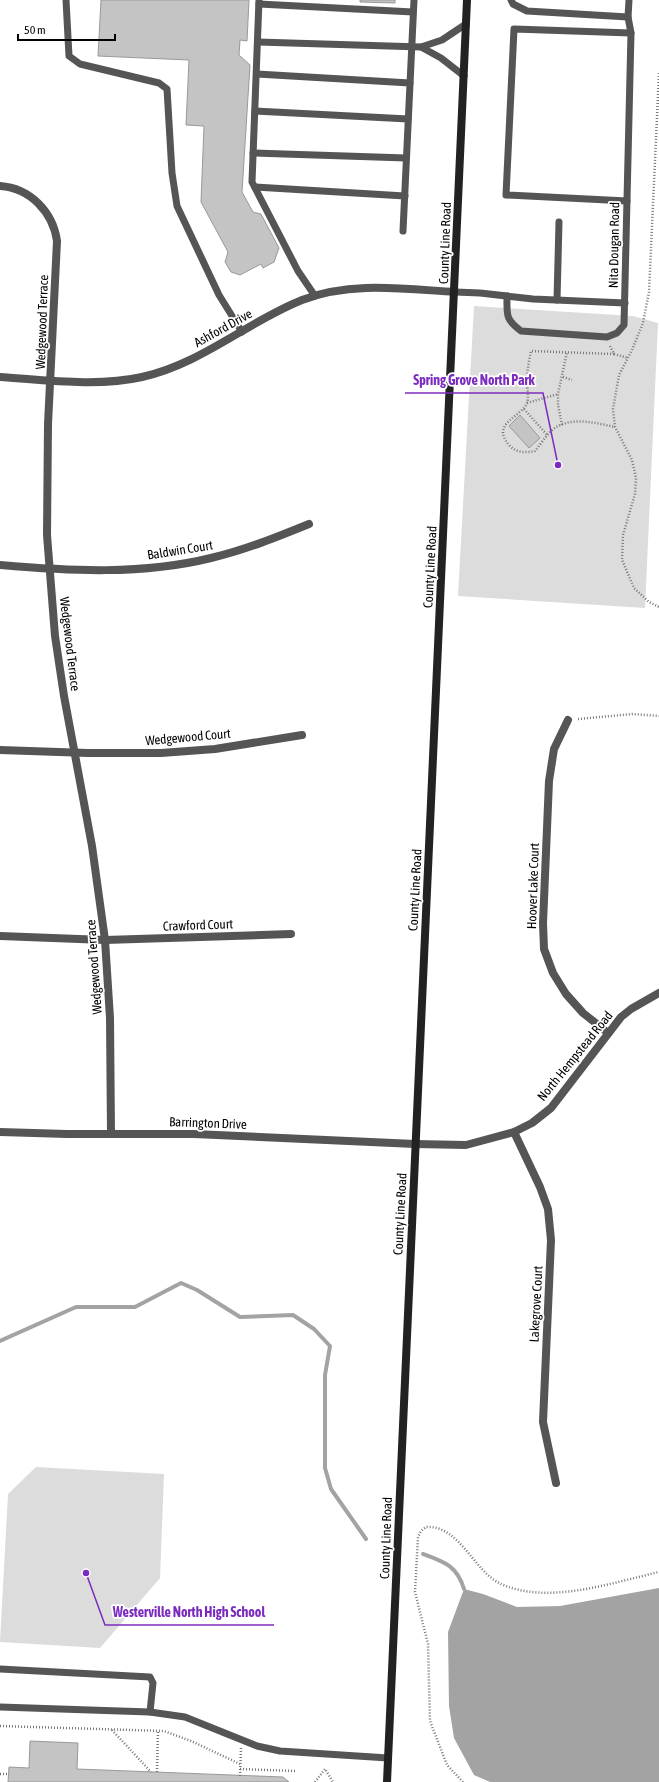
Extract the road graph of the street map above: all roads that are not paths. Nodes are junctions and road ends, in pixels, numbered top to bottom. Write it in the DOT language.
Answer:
graph roads {
  1 [pos="66,0"];
  2 [pos="414,0"];
  3 [pos="467,0"];
  4 [pos="511,0"];
  5 [pos="629,0"];
  6 [pos="259,2"];
  7 [pos="413,12"];
  8 [pos="628,17"];
  9 [pos="466,24"];
  10 [pos="631,33"];
  11 [pos="258,42"];
  12 [pos="412,46"];
  13 [pos="421,47"];
  14 [pos="257,74"];
  15 [pos="464,76"];
  16 [pos="410,83"];
  17 [pos="255,111"];
  18 [pos="408,119"];
  19 [pos="254,152"];
  20 [pos="406,158"];
  21 [pos="0,186"];
  22 [pos="255,187"];
  23 [pos="405,196"];
  24 [pos="627,200"];
  25 [pos="559,222"];
  26 [pos="403,231"];
  27 [pos="455,292"];
  28 [pos="315,296"];
  29 [pos="507,296"];
  30 [pos="557,300"];
  31 [pos="625,303"];
  32 [pos="242,332"];
  33 [pos="0,377"];
  34 [pos="51,380"];
  35 [pos="309,524"];
  36 [pos="0,565"];
  37 [pos="49,569"];
  38 [pos="568,720"];
  39 [pos="302,735"];
  40 [pos="0,750"];
  41 [pos="76,753"];
  42 [pos="291,934"];
  43 [pos="0,936"];
  44 [pos="105,940"];
  45 [pos="659,993"];
  46 [pos="608,1033"];
  47 [pos="0,1132"];
  48 [pos="514,1132"];
  49 [pos="111,1134"];
  50 [pos="416,1144"];
  51 [pos="556,1483"];
  52 [pos="0,1669"];
  53 [pos="0,1706"];
  54 [pos="150,1712"];
  55 [pos="388,1758"];
  56 [pos="387,1782"];
  1 -- 32 [label="lane"];
  2 -- 7 [label="lane"];
  3 -- 9 [label="main road, County Line Road"];
  4 -- 8 [label="lane"];
  5 -- 8 [label="lane, Nita Dougan Road"];
  6 -- 7 [label="lane"];
  6 -- 11 [label="lane"];
  7 -- 12 [label="lane"];
  8 -- 10 [label="lane, Nita Dougan Road"];
  9 -- 13 [label="lane"];
  9 -- 15 [label="main road, County Line Road"];
  10 -- 24 [label="lane, Nita Dougan Road"];
  10 -- 24 [label="lane"];
  11 -- 12 [label="lane"];
  11 -- 14 [label="lane"];
  12 -- 13 [label="lane"];
  12 -- 16 [label="lane"];
  13 -- 15 [label="lane"];
  14 -- 16 [label="lane"];
  14 -- 17 [label="lane"];
  15 -- 27 [label="main road, County Line Road"];
  16 -- 18 [label="lane"];
  17 -- 18 [label="lane"];
  17 -- 19 [label="lane"];
  18 -- 20 [label="lane"];
  19 -- 20 [label="lane"];
  19 -- 22 [label="lane"];
  20 -- 23 [label="lane"];
  21 -- 34 [label="street, Wedgewood Terrace"];
  22 -- 23 [label="lane"];
  22 -- 28 [label="lane"];
  23 -- 26 [label="lane"];
  24 -- 31 [label="lane, Nita Dougan Road"];
  25 -- 30 [label="lane"];
  27 -- 28 [label="street, Ashford Drive"];
  27 -- 29 [label="lane, Nita Dougan Road"];
  27 -- 50 [label="main road, County Line Road"];
  28 -- 32 [label="street, Ashford Drive"];
  29 -- 30 [label="lane, Nita Dougan Road"];
  29 -- 31 [label="lane"];
  30 -- 31 [label="lane, Nita Dougan Road"];
  32 -- 34 [label="street, Ashford Drive"];
  33 -- 34 [label="street, Ashford Drive"];
  34 -- 37 [label="street, Wedgewood Terrace"];
  35 -- 37 [label="street, Baldwin Court"];
  36 -- 37 [label="street, Baldwin Court"];
  37 -- 41 [label="street, Wedgewood Terrace"];
  38 -- 46 [label="street, Hoover Lake Court"];
  39 -- 41 [label="street, Wedgewood Court"];
  40 -- 41 [label="street, Wedgewood Court"];
  41 -- 44 [label="street, Wedgewood Terrace"];
  42 -- 44 [label="street, Crawford Court"];
  43 -- 44 [label="street, Crawford Court"];
  44 -- 49 [label="street, Wedgewood Terrace"];
  45 -- 46 [label="street, North Hempstead Road"];
  46 -- 48 [label="street, North Hempstead Road"];
  47 -- 49 [label="street, Barrington Drive"];
  48 -- 50 [label="street, North Hempstead Road"];
  48 -- 51 [label="street, Lakegrove Court"];
  49 -- 50 [label="street, Barrington Drive"];
  50 -- 55 [label="main road, County Line Road"];
  52 -- 54 [label="lane"];
  53 -- 54 [label="lane"];
  54 -- 55 [label="lane"];
  55 -- 56 [label="main road, County Line Road"];
}
